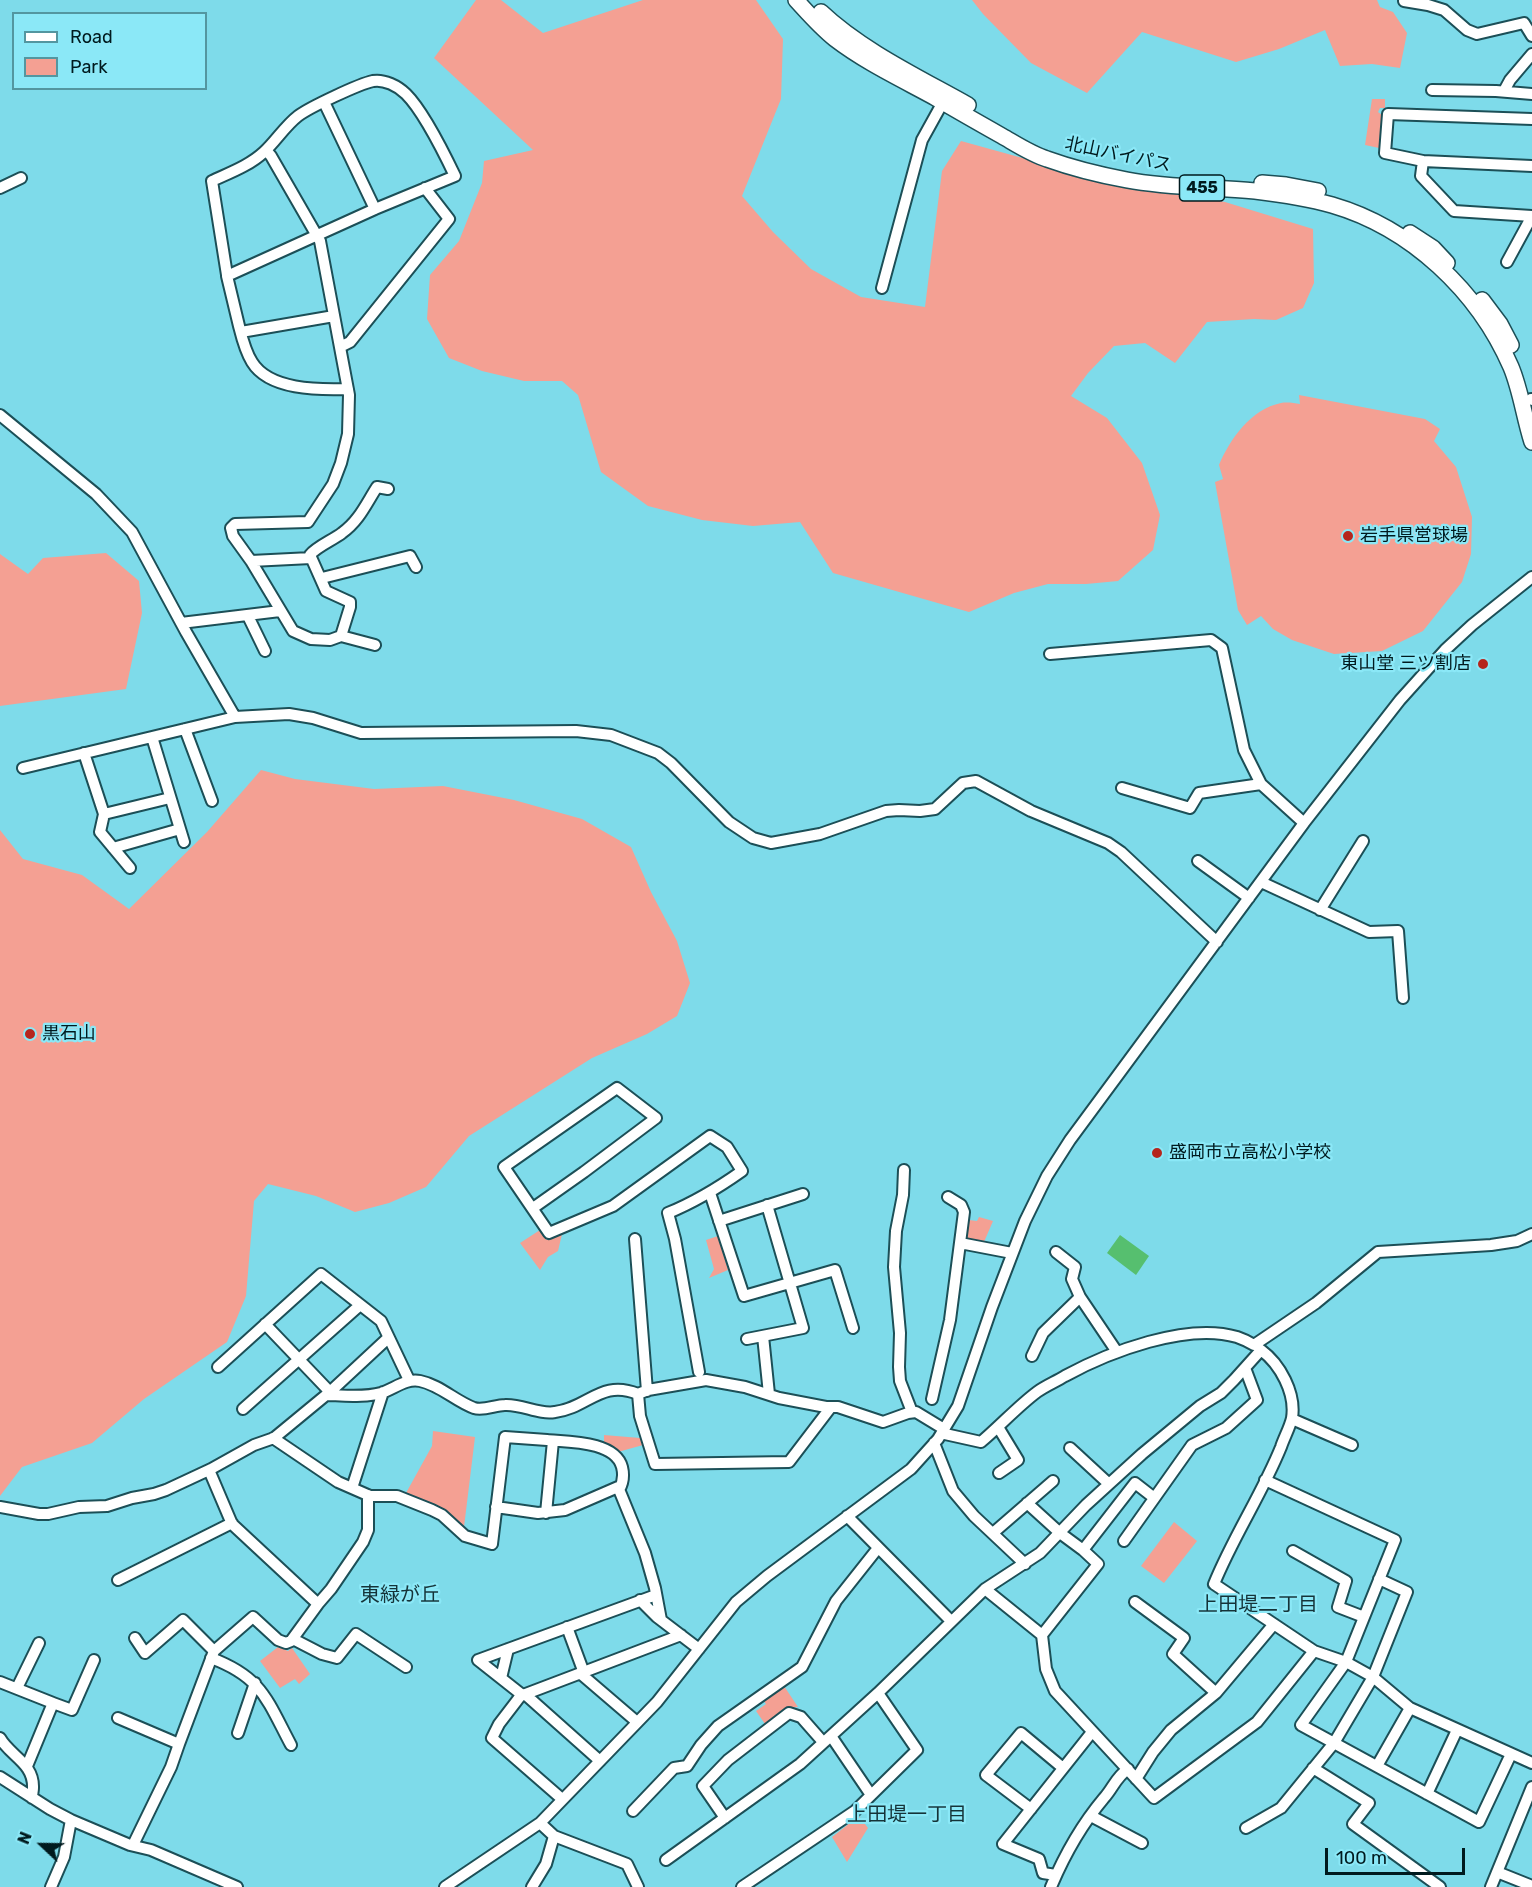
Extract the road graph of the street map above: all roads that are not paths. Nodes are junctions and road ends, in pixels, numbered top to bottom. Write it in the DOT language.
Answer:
graph roads {
  1 [pos="796,0"];
  2 [pos="808,0"];
  3 [pos="1404,1"];
  4 [pos="1532,36"];
  5 [pos="1532,54"];
  6 [pos="1432,90"];
  7 [pos="1504,92"];
  8 [pos="1532,94"];
  9 [pos="324,102"];
  10 [pos="943,102"];
  11 [pos="1532,119"];
  12 [pos="266,150"];
  13 [pos="1423,160"];
  14 [pos="1532,166"];
  15 [pos="21,178"];
  16 [pos="0,188"];
  17 [pos="425,188"];
  18 [pos="375,209"];
  19 [pos="1532,216"];
  20 [pos="318,236"];
  21 [pos="1507,262"];
  22 [pos="227,276"];
  23 [pos="882,288"];
  24 [pos="334,316"];
  25 [pos="241,332"];
  26 [pos="340,347"];
  27 [pos="348,389"];
  28 [pos="1532,401"];
  29 [pos="0,415"];
  30 [pos="1532,442"];
  31 [pos="388,489"];
  32 [pos="311,558"];
  33 [pos="251,561"];
  34 [pos="416,567"];
  35 [pos="322,578"];
  36 [pos="1532,578"];
  37 [pos="280,611"];
  38 [pos="248,616"];
  39 [pos="181,623"];
  40 [pos="340,636"];
  41 [pos="375,645"];
  42 [pos="265,651"];
  43 [pos="1050,654"];
  44 [pos="236,717"];
  45 [pos="185,729"];
  46 [pos="152,737"];
  47 [pos="84,753"];
  48 [pos="23,768"];
  49 [pos="1261,784"];
  50 [pos="1122,788"];
  51 [pos="170,798"];
  52 [pos="212,801"];
  53 [pos="104,814"];
  54 [pos="1304,823"];
  55 [pos="180,828"];
  56 [pos="1363,841"];
  57 [pos="184,842"];
  58 [pos="113,848"];
  59 [pos="1198,861"];
  60 [pos="130,868"];
  61 [pos="1261,882"];
  62 [pos="1249,898"];
  63 [pos="1320,909"];
  64 [pos="1217,942"];
  65 [pos="1403,998"];
  66 [pos="904,1170"];
  67 [pos="711,1193"];
  68 [pos="802,1194"];
  69 [pos="948,1197"];
  70 [pos="767,1205"];
  71 [pos="533,1208"];
  72 [pos="719,1221"];
  73 [pos="1532,1234"];
  74 [pos="635,1239"];
  75 [pos="960,1243"];
  76 [pos="1056,1252"];
  77 [pos="1012,1253"];
  78 [pos="790,1283"];
  79 [pos="1080,1297"];
  80 [pos="359,1306"];
  81 [pos="265,1324"];
  82 [pos="853,1328"];
  83 [pos="763,1336"];
  84 [pos="388,1338"];
  85 [pos="747,1339"];
  86 [pos="1117,1352"];
  87 [pos="1032,1356"];
  88 [pos="298,1360"];
  89 [pos="218,1367"];
  90 [pos="1245,1368"];
  91 [pos="699,1372"];
  92 [pos="410,1380"];
  93 [pos="383,1392"];
  94 [pos="643,1393"];
  95 [pos="328,1394"];
  96 [pos="769,1394"];
  97 [pos="932,1399"];
  98 [pos="831,1407"];
  99 [pos="243,1409"];
  100 [pos="912,1412"];
  101 [pos="1292,1419"];
  102 [pos="998,1427"];
  103 [pos="945,1431"];
  104 [pos="273,1438"];
  105 [pos="553,1441"];
  106 [pos="934,1443"];
  107 [pos="1352,1445"];
  108 [pos="1070,1448"];
  109 [pos="209,1470"];
  110 [pos="1124,1471"];
  111 [pos="999,1473"];
  112 [pos="1265,1480"];
  113 [pos="1053,1481"];
  114 [pos="1135,1483"];
  115 [pos="1109,1484"];
  116 [pos="352,1488"];
  117 [pos="619,1490"];
  118 [pos="368,1495"];
  119 [pos="1154,1497"];
  120 [pos="1028,1503"];
  121 [pos="496,1507"];
  122 [pos="0,1508"];
  123 [pos="546,1513"];
  124 [pos="847,1516"];
  125 [pos="232,1523"];
  126 [pos="993,1533"];
  127 [pos="1060,1533"];
  128 [pos="1124,1541"];
  129 [pos="878,1548"];
  130 [pos="1083,1550"];
  131 [pos="1293,1551"];
  132 [pos="1025,1564"];
  133 [pos="1379,1579"];
  134 [pos="118,1580"];
  135 [pos="985,1589"];
  136 [pos="656,1595"];
  137 [pos="640,1600"];
  138 [pos="1135,1602"];
  139 [pos="318,1604"];
  140 [pos="1364,1617"];
  141 [pos="661,1620"];
  142 [pos="951,1621"];
  143 [pos="1274,1624"];
  144 [pos="567,1627"];
  145 [pos="681,1635"];
  146 [pos="1042,1635"];
  147 [pos="135,1638"];
  148 [pos="293,1639"];
  149 [pos="39,1643"];
  150 [pos="508,1649"];
  151 [pos="699,1649"];
  152 [pos="1314,1651"];
  153 [pos="212,1655"];
  154 [pos="94,1660"];
  155 [pos="1346,1662"];
  156 [pos="405,1667"];
  157 [pos="582,1673"];
  158 [pos="1373,1677"];
  159 [pos="501,1678"];
  160 [pos="0,1682"];
  161 [pos="255,1683"];
  162 [pos="17,1688"];
  163 [pos="878,1693"];
  164 [pos="1216,1693"];
  165 [pos="522,1694"];
  166 [pos="53,1703"];
  167 [pos="1410,1708"];
  168 [pos="118,1718"];
  169 [pos="638,1722"];
  170 [pos="1457,1730"];
  171 [pos="1092,1732"];
  172 [pos="238,1733"];
  173 [pos="0,1738"];
  174 [pos="827,1739"];
  175 [pos="1334,1743"];
  176 [pos="179,1744"];
  177 [pos="291,1745"];
  178 [pos="1511,1754"];
  179 [pos="600,1761"];
  180 [pos="1532,1763"];
  181 [pos="27,1766"];
  182 [pos="1377,1766"];
  183 [pos="1063,1768"];
  184 [pos="1313,1768"];
  185 [pos="1128,1769"];
  186 [pos="0,1777"];
  187 [pos="1136,1779"];
  188 [pos="1532,1787"];
  189 [pos="1427,1794"];
  190 [pos="871,1795"];
  191 [pos="32,1798"];
  192 [pos="562,1799"];
  193 [pos="1031,1809"];
  194 [pos="633,1811"];
  195 [pos="1091,1816"];
  196 [pos="725,1818"];
  197 [pos="71,1820"];
  198 [pos="540,1822"];
  199 [pos="1246,1828"];
  200 [pos="554,1836"];
  201 [pos="1142,1843"];
  202 [pos="133,1845"];
  203 [pos="666,1860"];
  204 [pos="1497,1872"];
  205 [pos="1056,1875"];
  206 [pos="1532,1886"];
  207 [pos="51,1887"];
  208 [pos="237,1887"];
  209 [pos="445,1887"];
  210 [pos="532,1887"];
  211 [pos="638,1887"];
  212 [pos="742,1887"];
  213 [pos="1051,1887"];
  214 [pos="1440,1887"];
  215 [pos="1491,1887"];
  1 -- 10 [label="highway, 北山バイパス / 455"];
  2 -- 28 [label="highway, 北山バイパス / 455"];
  3 -- 4 [label="street"];
  5 -- 7 [label="street"];
  6 -- 7 [label="street"];
  7 -- 8 [label="street"];
  9 -- 12 [label="street"];
  9 -- 17 [label="street"];
  9 -- 18 [label="street"];
  10 -- 23 [label="street"];
  10 -- 30 [label="highway, 北山バイパス / 455"];
  11 -- 13 [label="street"];
  12 -- 20 [label="street"];
  12 -- 22 [label="street"];
  13 -- 14 [label="street"];
  13 -- 19 [label="street"];
  15 -- 16 [label="street"];
  17 -- 18 [label="street"];
  17 -- 26 [label="street"];
  18 -- 20 [label="street"];
  19 -- 21 [label="street"];
  20 -- 22 [label="street"];
  20 -- 24 [label="street"];
  22 -- 25 [label="street"];
  24 -- 25 [label="street"];
  24 -- 26 [label="street"];
  25 -- 27 [label="street"];
  26 -- 27 [label="street"];
  27 -- 33 [label="street"];
  29 -- 39 [label="street"];
  31 -- 32 [label="street"];
  32 -- 33 [label="street"];
  32 -- 35 [label="street"];
  33 -- 37 [label="street"];
  34 -- 35 [label="street"];
  35 -- 40 [label="street"];
  36 -- 54 [label="street"];
  37 -- 38 [label="street"];
  37 -- 40 [label="street"];
  38 -- 39 [label="street"];
  38 -- 42 [label="street"];
  39 -- 44 [label="street"];
  40 -- 41 [label="street"];
  43 -- 49 [label="street"];
  44 -- 45 [label="street"];
  44 -- 64 [label="street"];
  45 -- 46 [label="street"];
  45 -- 52 [label="street"];
  46 -- 47 [label="street"];
  46 -- 51 [label="street"];
  47 -- 48 [label="street"];
  47 -- 53 [label="street"];
  49 -- 50 [label="street"];
  49 -- 54 [label="street"];
  51 -- 53 [label="street"];
  51 -- 55 [label="street"];
  53 -- 58 [label="street"];
  54 -- 61 [label="street"];
  55 -- 57 [label="street"];
  55 -- 58 [label="street"];
  56 -- 63 [label="street"];
  58 -- 60 [label="street"];
  59 -- 62 [label="street"];
  61 -- 62 [label="street"];
  61 -- 63 [label="street"];
  62 -- 64 [label="street"];
  63 -- 65 [label="street"];
  64 -- 77 [label="street"];
  66 -- 100 [label="street"];
  67 -- 71 [label="street"];
  67 -- 72 [label="street"];
  67 -- 91 [label="street"];
  68 -- 70 [label="street"];
  69 -- 75 [label="street"];
  70 -- 72 [label="street"];
  70 -- 78 [label="street"];
  71 -- 71 [label="street"];
  72 -- 78 [label="street"];
  73 -- 86 [label="street"];
  74 -- 94 [label="street"];
  75 -- 77 [label="street"];
  75 -- 97 [label="street"];
  76 -- 79 [label="street"];
  77 -- 103 [label="street"];
  78 -- 82 [label="street"];
  78 -- 83 [label="street"];
  79 -- 86 [label="street"];
  79 -- 87 [label="street"];
  80 -- 81 [label="street"];
  80 -- 84 [label="street"];
  80 -- 88 [label="street"];
  81 -- 88 [label="street"];
  81 -- 89 [label="street"];
  83 -- 85 [label="street"];
  83 -- 96 [label="street"];
  84 -- 92 [label="street"];
  84 -- 95 [label="street"];
  86 -- 102 [label="street"];
  88 -- 95 [label="street"];
  88 -- 99 [label="street"];
  90 -- 101 [label="street"];
  90 -- 110 [label="street"];
  90 -- 119 [label="street"];
  92 -- 93 [label="street"];
  92 -- 94 [label="street"];
  93 -- 95 [label="street"];
  93 -- 116 [label="street"];
  94 -- 96 [label="street"];
  94 -- 98 [label="street"];
  95 -- 104 [label="street"];
  96 -- 98 [label="street"];
  98 -- 100 [label="street"];
  100 -- 103 [label="street"];
  101 -- 107 [label="street"];
  101 -- 112 [label="street"];
  102 -- 103 [label="street"];
  102 -- 111 [label="street"];
  103 -- 106 [label="street"];
  104 -- 109 [label="street"];
  104 -- 116 [label="street"];
  105 -- 117 [label="street"];
  105 -- 121 [label="street"];
  105 -- 123 [label="street"];
  106 -- 124 [label="street"];
  106 -- 126 [label="street"];
  108 -- 115 [label="street"];
  109 -- 122 [label="street"];
  109 -- 125 [label="street"];
  110 -- 114 [label="street"];
  110 -- 115 [label="street"];
  112 -- 133 [label="street"];
  112 -- 143 [label="street"];
  113 -- 120 [label="street"];
  114 -- 119 [label="street"];
  114 -- 130 [label="street"];
  115 -- 127 [label="street"];
  116 -- 118 [label="street"];
  117 -- 123 [label="street"];
  117 -- 136 [label="street"];
  118 -- 121 [label="street"];
  118 -- 139 [label="street"];
  119 -- 128 [label="street"];
  120 -- 126 [label="street"];
  120 -- 127 [label="street"];
  121 -- 123 [label="street"];
  124 -- 129 [label="street"];
  124 -- 151 [label="street"];
  125 -- 134 [label="street"];
  125 -- 139 [label="street"];
  126 -- 132 [label="street"];
  127 -- 130 [label="street"];
  127 -- 132 [label="street"];
  129 -- 142 [label="street"];
  129 -- 194 [label="street"];
  130 -- 146 [label="street"];
  131 -- 140 [label="street"];
  132 -- 135 [label="street"];
  133 -- 140 [label="street"];
  133 -- 158 [label="street"];
  135 -- 142 [label="street"];
  135 -- 146 [label="street"];
  136 -- 137 [label="street"];
  136 -- 141 [label="street"];
  137 -- 141 [label="street"];
  137 -- 144 [label="street"];
  138 -- 164 [label="street"];
  139 -- 148 [label="street"];
  140 -- 155 [label="street"];
  141 -- 145 [label="street"];
  142 -- 163 [label="street"];
  143 -- 152 [label="street"];
  143 -- 164 [label="street"];
  144 -- 150 [label="street"];
  144 -- 157 [label="street"];
  145 -- 151 [label="street"];
  145 -- 157 [label="street"];
  146 -- 171 [label="street"];
  147 -- 153 [label="street"];
  148 -- 153 [label="street"];
  148 -- 156 [label="street"];
  149 -- 162 [label="street"];
  150 -- 159 [label="street"];
  150 -- 159 [label="street"];
  151 -- 169 [label="street"];
  152 -- 155 [label="street"];
  152 -- 187 [label="street"];
  153 -- 161 [label="street"];
  153 -- 176 [label="street"];
  154 -- 166 [label="street"];
  155 -- 158 [label="street"];
  155 -- 175 [label="street"];
  157 -- 165 [label="street"];
  157 -- 169 [label="street"];
  158 -- 167 [label="street"];
  158 -- 175 [label="street"];
  159 -- 165 [label="street"];
  160 -- 162 [label="street"];
  161 -- 172 [label="street"];
  161 -- 177 [label="street"];
  162 -- 166 [label="street"];
  163 -- 174 [label="street"];
  163 -- 190 [label="street"];
  164 -- 187 [label="street"];
  165 -- 179 [label="street"];
  165 -- 192 [label="street"];
  166 -- 181 [label="street"];
  167 -- 170 [label="street"];
  167 -- 182 [label="street"];
  168 -- 176 [label="street"];
  169 -- 179 [label="street"];
  170 -- 178 [label="street"];
  170 -- 189 [label="street"];
  171 -- 183 [label="street"];
  171 -- 185 [label="street"];
  173 -- 181 [label="street"];
  174 -- 190 [label="street"];
  174 -- 196 [label="street"];
  174 -- 196 [label="street"];
  175 -- 182 [label="street"];
  175 -- 184 [label="street"];
  176 -- 202 [label="street"];
  178 -- 180 [label="street"];
  178 -- 189 [label="street"];
  179 -- 192 [label="street"];
  181 -- 191 [label="street"];
  182 -- 189 [label="street"];
  183 -- 193 [label="street"];
  183 -- 193 [label="street"];
  184 -- 199 [label="street"];
  184 -- 214 [label="street"];
  185 -- 187 [label="street"];
  185 -- 195 [label="street"];
  186 -- 191 [label="street"];
  188 -- 204 [label="street"];
  190 -- 212 [label="street"];
  191 -- 197 [label="street"];
  192 -- 198 [label="street"];
  193 -- 205 [label="street"];
  195 -- 201 [label="street"];
  195 -- 205 [label="street"];
  196 -- 203 [label="street"];
  197 -- 202 [label="street"];
  197 -- 207 [label="street"];
  198 -- 200 [label="street"];
  198 -- 209 [label="street"];
  200 -- 210 [label="street"];
  200 -- 211 [label="street"];
  202 -- 208 [label="street"];
  204 -- 206 [label="street"];
  204 -- 215 [label="street"];
  205 -- 213 [label="street"];
}
